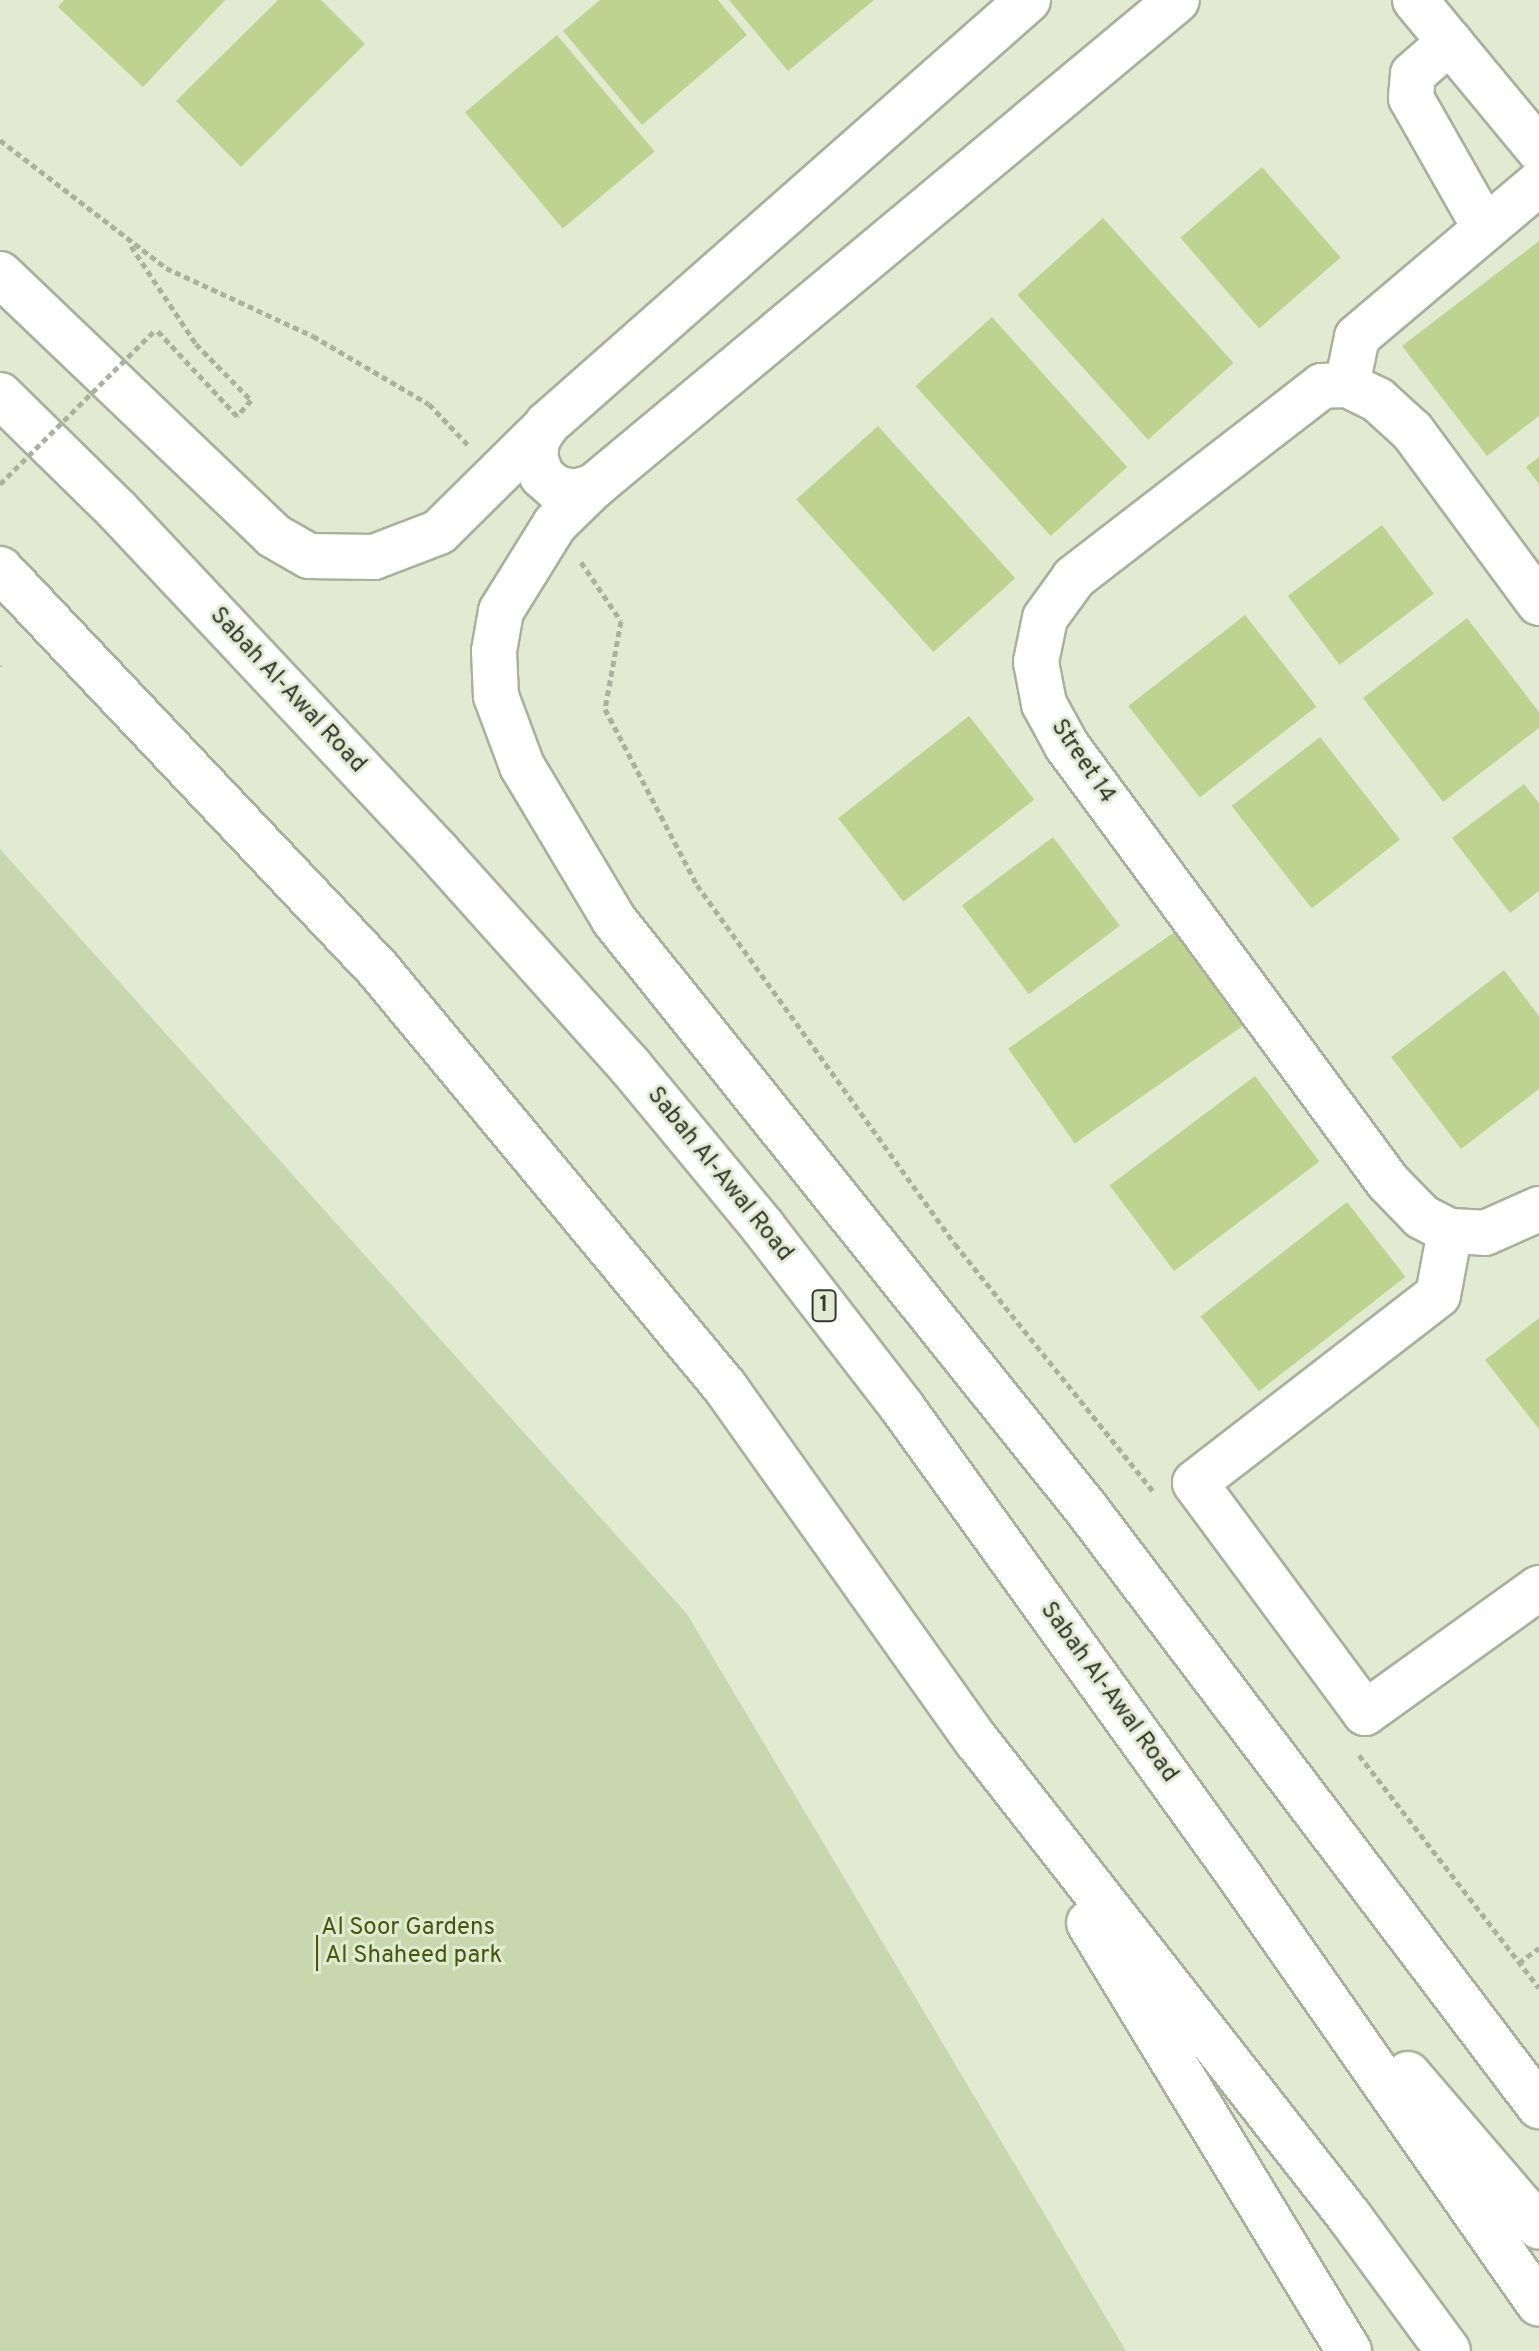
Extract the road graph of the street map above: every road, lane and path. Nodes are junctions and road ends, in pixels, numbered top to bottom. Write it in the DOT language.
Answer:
graph roads {
  1 [pos="1028,0"];
  2 [pos="1177,0"];
  3 [pos="1433,13"];
  4 [pos="0,140"];
  5 [pos="1539,150"];
  6 [pos="1539,183"];
  7 [pos="1485,228"];
  8 [pos="128,242"];
  9 [pos="0,274"];
  10 [pos="1347,385"];
  11 [pos="0,395"];
  12 [pos="547,424"];
  13 [pos="499,477"];
  14 [pos="0,484"];
  15 [pos="593,487"];
  16 [pos="555,524"];
  17 [pos="0,569"];
  18 [pos="1539,603"];
  19 [pos="1539,1209"];
  20 [pos="1450,1231"];
  21 [pos="1160,1499"];
  22 [pos="1539,1588"];
  23 [pos="977,1741"];
  24 [pos="1352,1746"];
  25 [pos="1239,1875"];
  26 [pos="1539,1948"];
  27 [pos="1519,1963"];
  28 [pos="1539,1988"];
  29 [pos="1539,2106"];
  30 [pos="1539,2227"];
  31 [pos="1539,2304"];
  32 [pos="1349,2351"];
  33 [pos="1448,2351"];
  1 -- 12 [label="main road"];
  2 -- 15 [label="main road"];
  3 -- 5 [label="main road"];
  3 -- 7 [label="main road"];
  4 -- 8 [label="path"];
  6 -- 7 [label="main road"];
  7 -- 10 [label="main road"];
  8 -- 13 [label="path"];
  8 -- 14 [label="path, bridge"];
  9 -- 13 [label="main road"];
  10 -- 18 [label="main road"];
  10 -- 20 [label="main road, Street 14"];
  11 -- 25 [label="main road, Sabah Al-Awal Road / 1"];
  12 -- 13 [label="main road"];
  12 -- 15 [label="main road"];
  15 -- 16 [label="main road"];
  16 -- 21 [label="path"];
  16 -- 29 [label="main road"];
  17 -- 23 [label="main road"];
  19 -- 20 [label="main road"];
  20 -- 22 [label="main road"];
  23 -- 32 [label="main road"];
  23 -- 33 [label="main road"];
  24 -- 27 [label="path"];
  25 -- 30 [label="main road"];
  25 -- 31 [label="main road, Sabah Al-Awal Road / 1"];
  26 -- 27 [label="path"];
  27 -- 28 [label="path"];
}
